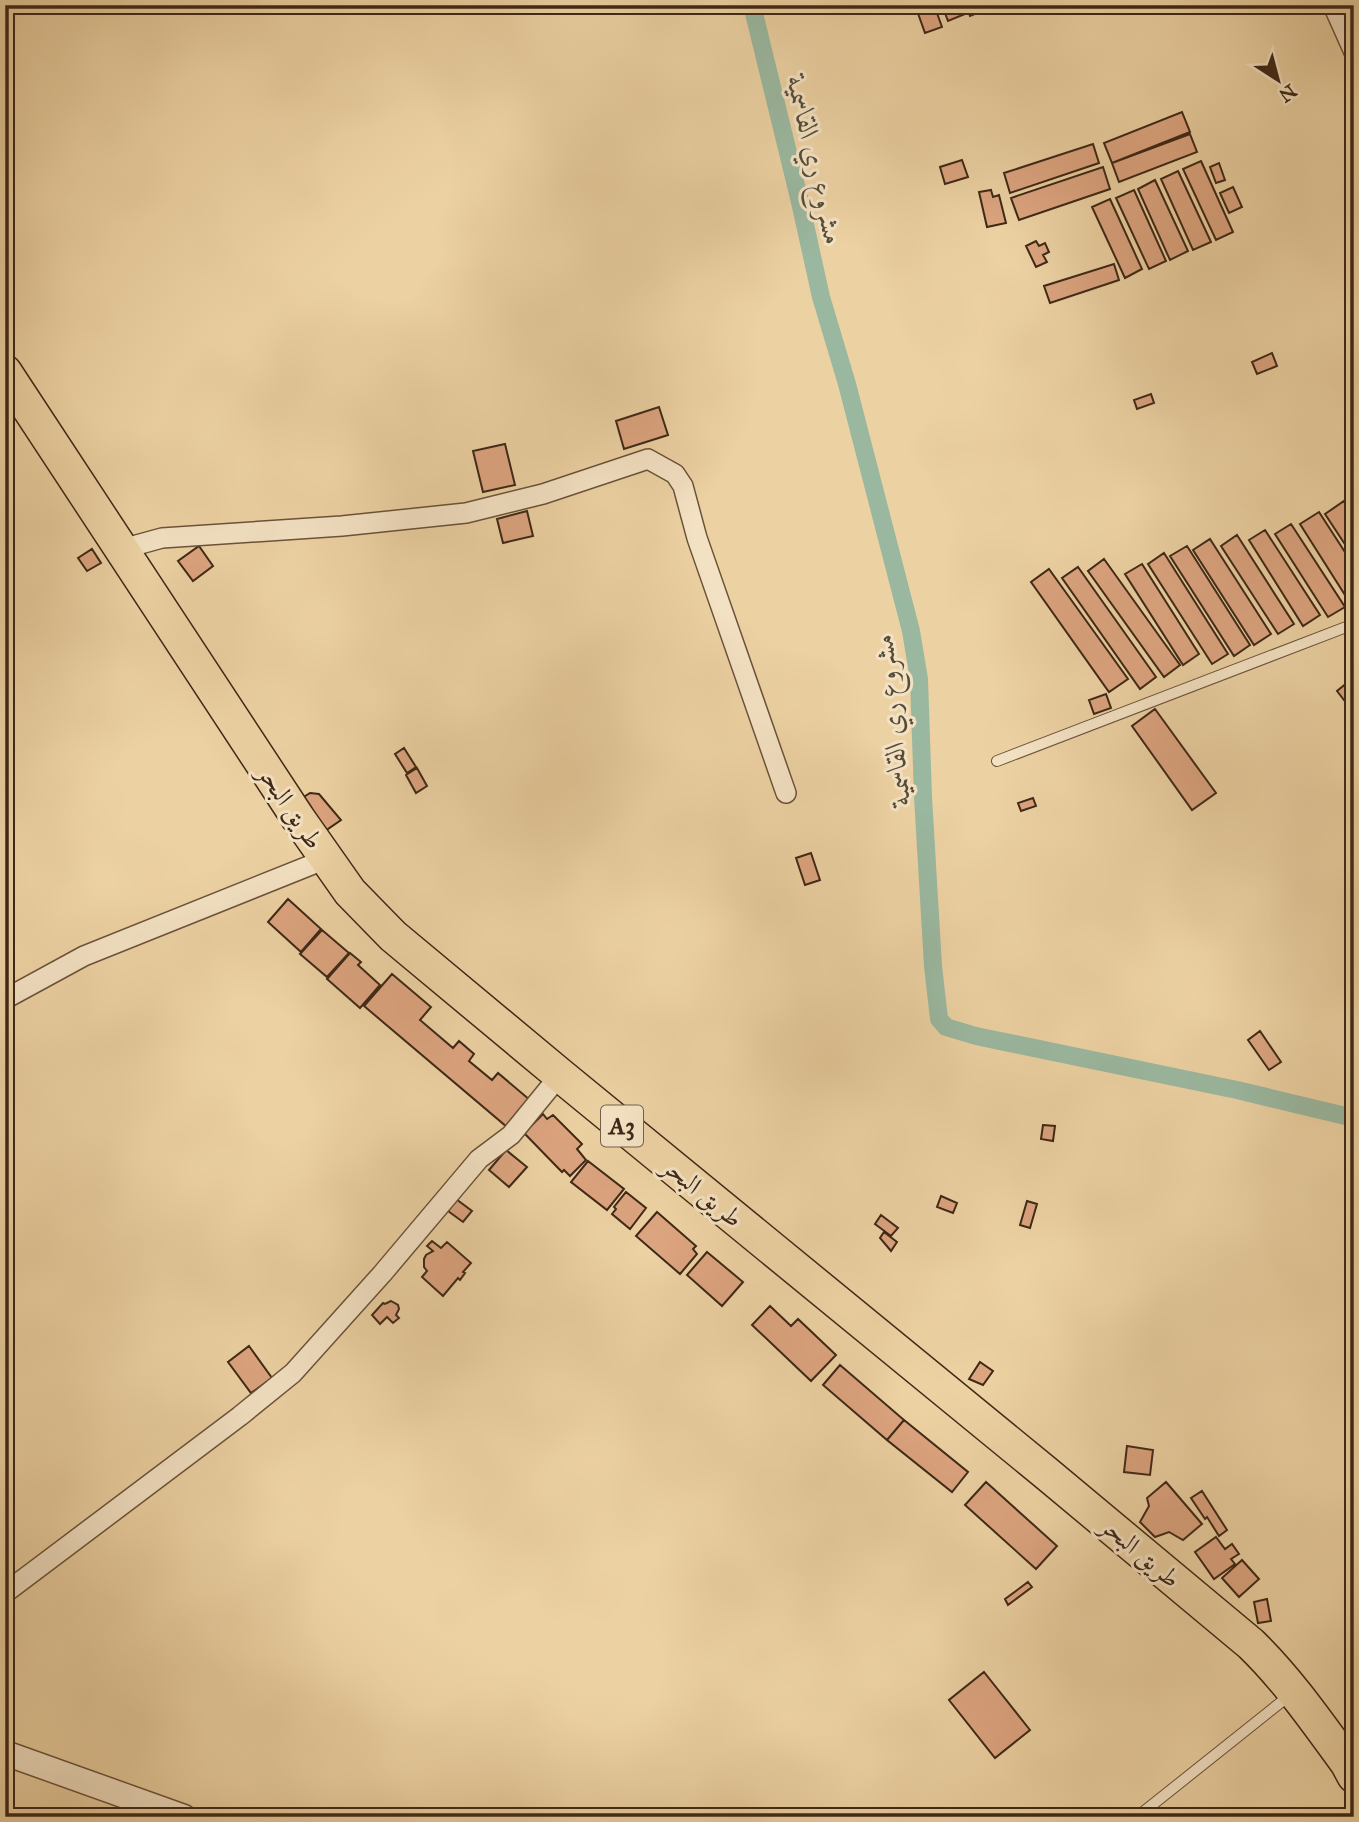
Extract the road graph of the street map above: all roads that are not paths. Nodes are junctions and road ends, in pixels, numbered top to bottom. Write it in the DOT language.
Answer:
graph roads {
  1 [pos="1333,5"];
  2 [pos="1354,52"];
  3 [pos="5,372"];
  4 [pos="122,549"];
  5 [pos="1354,624"];
  6 [pos="997,761"];
  7 [pos="786,793"];
  8 [pos="326,859"];
  9 [pos="5,999"];
  10 [pos="559,1075"];
  11 [pos="5,1594"];
  12 [pos="1294,1692"];
  13 [pos="5,1752"];
  14 [pos="1352,1766"];
  15 [pos="184,1817"];
  16 [pos="1137,1817"];
  1 -- 2 [label="street"];
  3 -- 4 [label="highway, طريق البحر / A3"];
  4 -- 7 [label="street"];
  4 -- 8 [label="highway, طريق البحر / A3"];
  5 -- 6 [label="lane"];
  8 -- 9 [label="street"];
  8 -- 10 [label="highway, طريق البحر / A3"];
  10 -- 11 [label="street"];
  10 -- 12 [label="highway, طريق البحر / A3"];
  12 -- 14 [label="highway, طريق البحر / A3"];
  12 -- 16 [label="lane"];
  13 -- 15 [label="street"];
}
